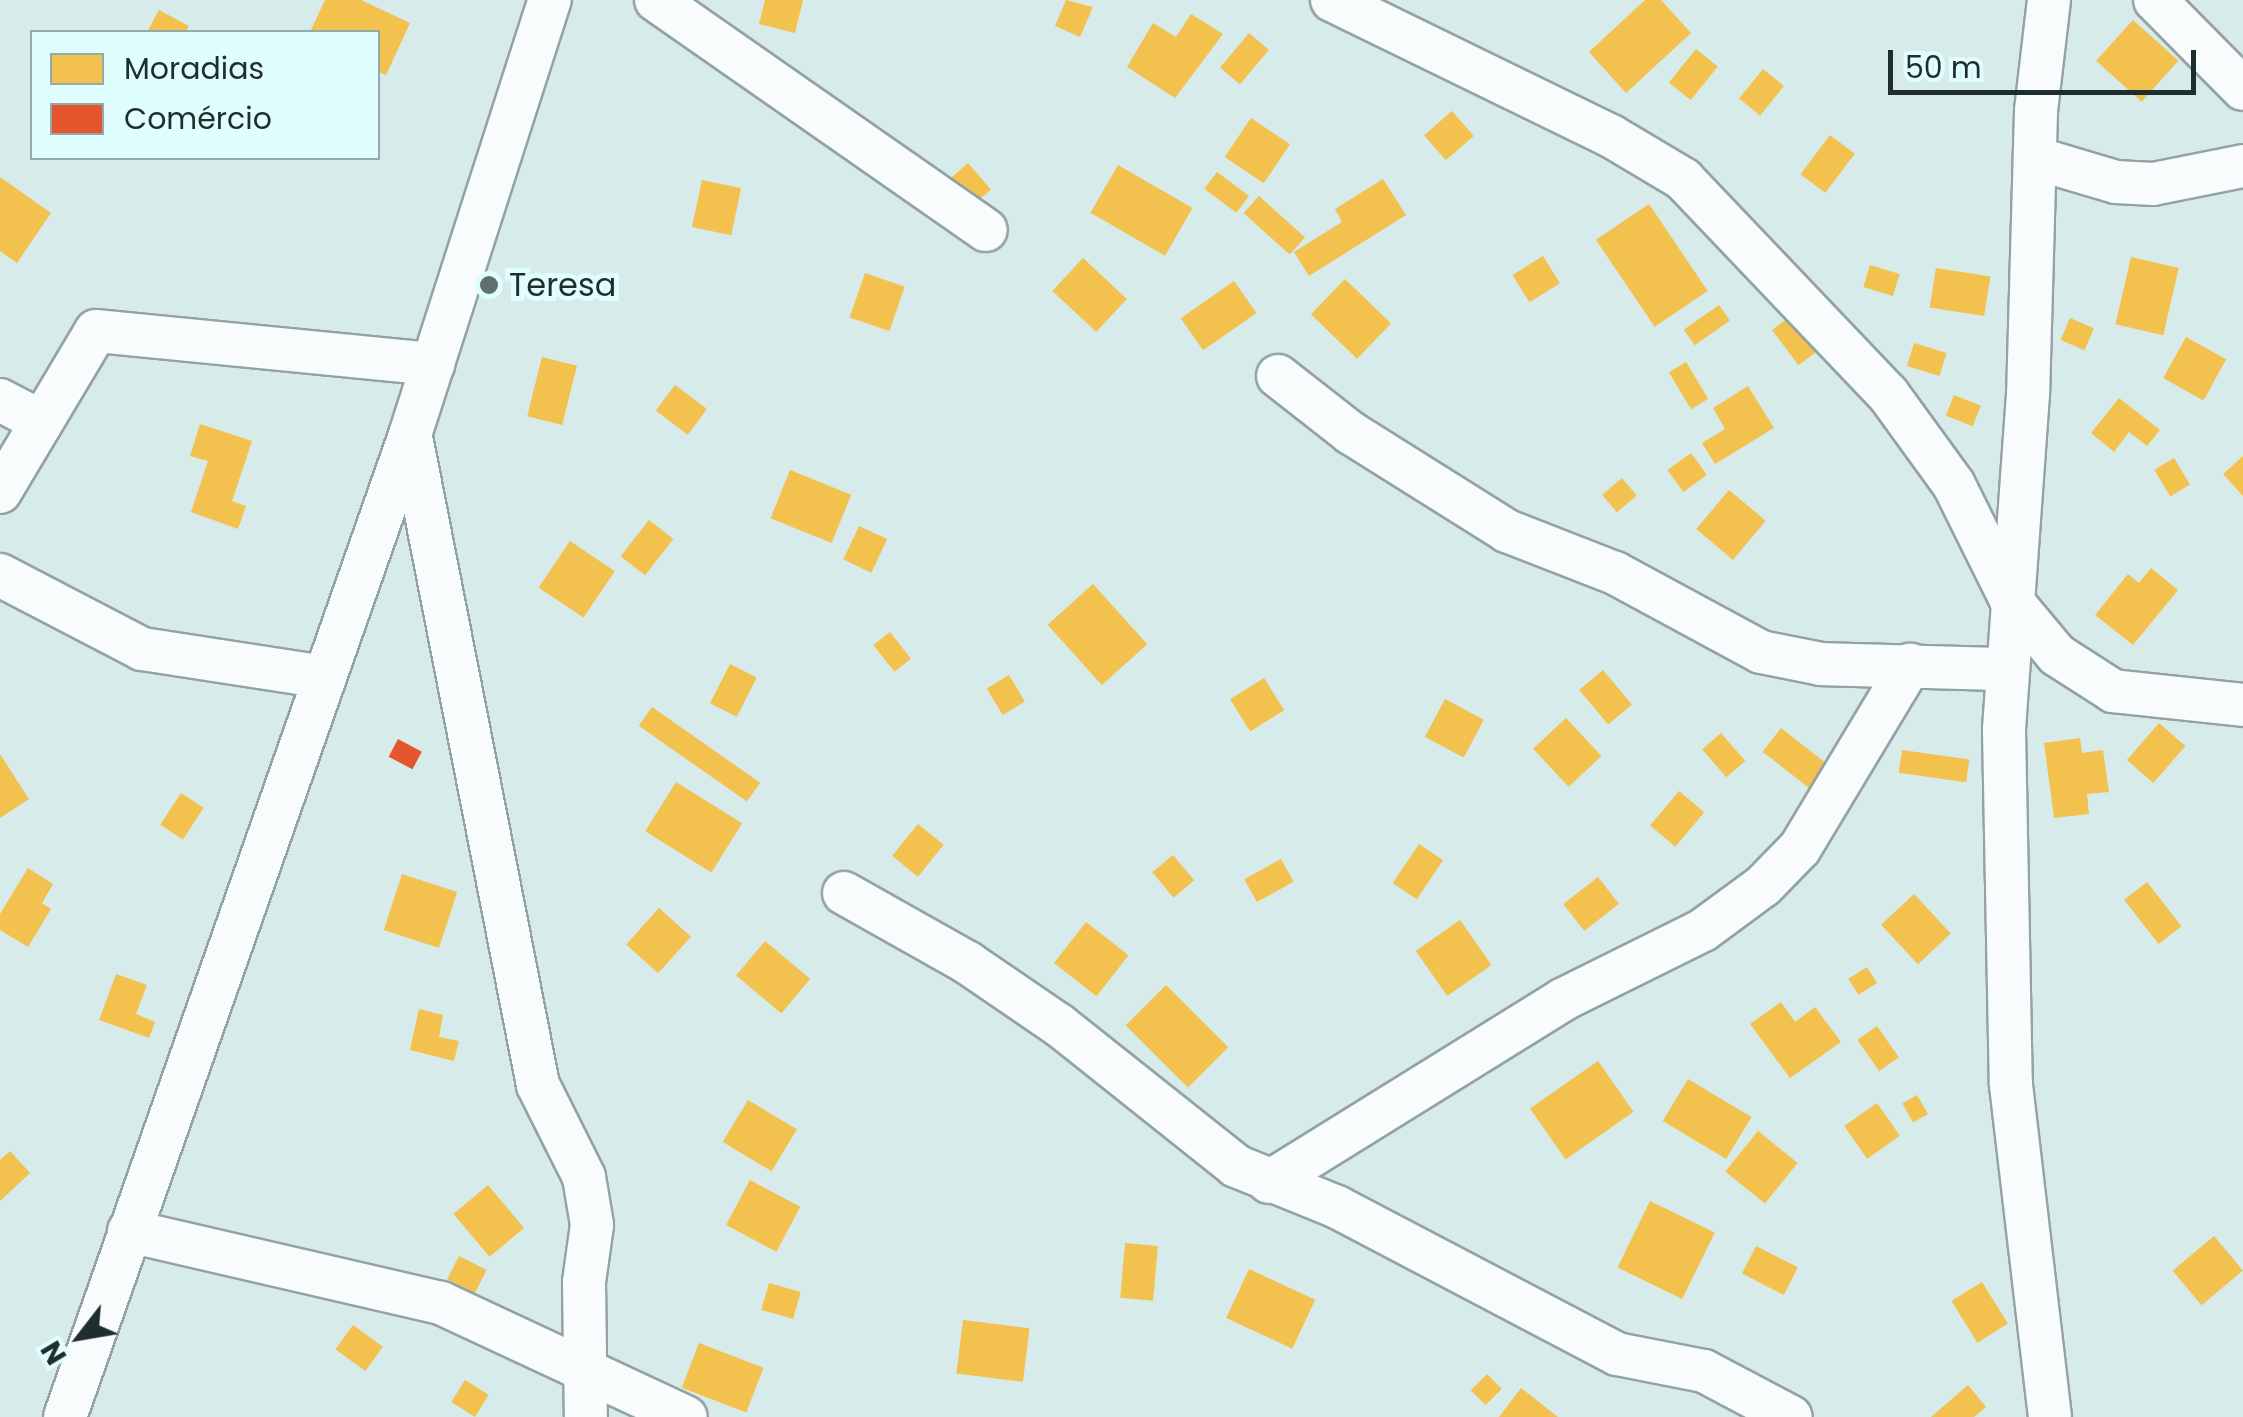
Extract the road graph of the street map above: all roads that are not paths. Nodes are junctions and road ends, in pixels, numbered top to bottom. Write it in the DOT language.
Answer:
graph roads {
  1 [pos="550,0"];
  2 [pos="656,0"];
  3 [pos="1332,0"];
  4 [pos="2049,0"];
  5 [pos="2155,0"];
  6 [pos="2243,89"];
  7 [pos="2035,158"];
  8 [pos="2243,166"];
  9 [pos="986,230"];
  10 [pos="433,364"];
  11 [pos="1278,376"];
  12 [pos="0,400"];
  13 [pos="42,422"];
  14 [pos="410,435"];
  15 [pos="0,492"];
  16 [pos="0,575"];
  17 [pos="2011,600"];
  18 [pos="1910,665"];
  19 [pos="2005,670"];
  20 [pos="324,677"];
  21 [pos="2243,705"];
  22 [pos="844,893"];
  23 [pos="1269,1182"];
  24 [pos="128,1231"];
  25 [pos="586,1372"];
  26 [pos="65,1417"];
  27 [pos="586,1417"];
  28 [pos="686,1417"];
  29 [pos="1791,1417"];
  30 [pos="2050,1417"];
  1 -- 10 [label="street"];
  2 -- 9 [label="street"];
  3 -- 17 [label="street"];
  4 -- 7 [label="street"];
  5 -- 6 [label="street"];
  7 -- 8 [label="street"];
  7 -- 17 [label="street"];
  10 -- 13 [label="street"];
  10 -- 14 [label="street"];
  11 -- 18 [label="street"];
  12 -- 13 [label="street"];
  13 -- 15 [label="street"];
  14 -- 20 [label="street"];
  14 -- 25 [label="street"];
  16 -- 20 [label="street"];
  17 -- 19 [label="street"];
  17 -- 21 [label="street"];
  18 -- 19 [label="street"];
  18 -- 23 [label="street"];
  19 -- 30 [label="street"];
  20 -- 24 [label="street"];
  22 -- 23 [label="street"];
  23 -- 29 [label="street"];
  24 -- 25 [label="street"];
  24 -- 26 [label="street"];
  25 -- 27 [label="street"];
  25 -- 28 [label="street"];
}
